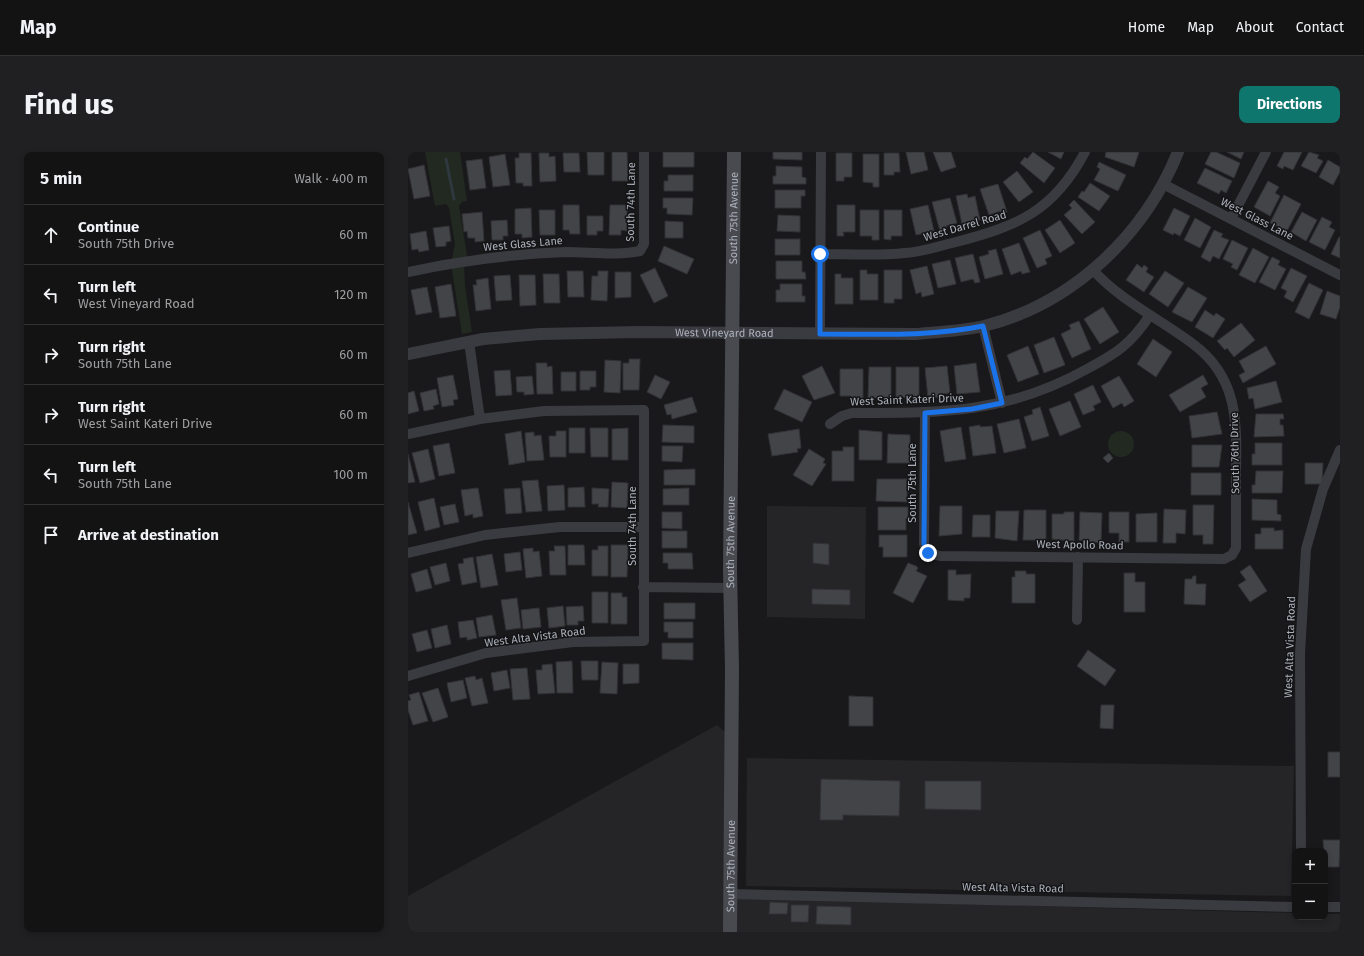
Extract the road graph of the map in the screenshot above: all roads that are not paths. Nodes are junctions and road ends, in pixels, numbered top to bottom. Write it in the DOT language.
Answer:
graph roads {
  1 [pos="644,152"];
  2 [pos="734,152"];
  3 [pos="821,152"];
  4 [pos="1085,152"];
  5 [pos="1178,152"];
  6 [pos="1266,152"];
  7 [pos="1163,184"];
  8 [pos="1231,219"];
  9 [pos="640,251"];
  10 [pos="820,254"];
  11 [pos="1094,270"];
  12 [pos="408,272"];
  13 [pos="1340,275"];
  14 [pos="1150,315"];
  15 [pos="983,326"];
  16 [pos="733,334"];
  17 [pos="820,334"];
  18 [pos="469,342"];
  19 [pos="408,354"];
  20 [pos="1002,403"];
  21 [pos="925,413"];
  22 [pos="480,419"];
  23 [pos="830,424"];
  24 [pos="408,434"];
  25 [pos="1340,450"];
  26 [pos="643,527"];
  27 [pos="408,553"];
  28 [pos="928,553"];
  29 [pos="1232,555"];
  30 [pos="1078,557"];
  31 [pos="643,587"];
  32 [pos="732,588"];
  33 [pos="1077,620"];
  34 [pos="644,641"];
  35 [pos="408,676"];
  36 [pos="1300,848"];
  37 [pos="730,894"];
  38 [pos="1292,906"];
  39 [pos="1328,907"];
  40 [pos="1340,907"];
  41 [pos="730,932"];
  1 -- 9 [label="street, South 74th Lane"];
  2 -- 16 [label="main road, South 75th Avenue"];
  3 -- 10 [label="street"];
  4 -- 10 [label="street, West Darrel Road"];
  5 -- 7 [label="street"];
  6 -- 8 [label="street"];
  7 -- 8 [label="street, West Glass Lane"];
  7 -- 11 [label="street"];
  8 -- 13 [label="street, West Glass Lane"];
  9 -- 12 [label="street, West Glass Lane"];
  10 -- 17 [label="street"];
  11 -- 14 [label="street, South 76th Drive"];
  11 -- 15 [label="street, West Vineyard Road"];
  14 -- 20 [label="street, West Saint Kateri Drive"];
  14 -- 29 [label="street, South 76th Drive"];
  15 -- 17 [label="street, West Vineyard Road"];
  15 -- 20 [label="street"];
  16 -- 17 [label="street, West Vineyard Road"];
  16 -- 18 [label="street, West Vineyard Road"];
  16 -- 32 [label="main road, South 75th Avenue"];
  18 -- 19 [label="street, West Vineyard Road"];
  18 -- 22 [label="street"];
  20 -- 21 [label="street, West Saint Kateri Drive"];
  21 -- 23 [label="street, West Saint Kateri Drive"];
  21 -- 28 [label="street, South 75th Lane"];
  22 -- 24 [label="street"];
  22 -- 26 [label="street, South 74th Lane"];
  25 -- 36 [label="street, West Alta Vista Road"];
  26 -- 27 [label="street"];
  26 -- 31 [label="street, South 74th Lane"];
  28 -- 30 [label="street, West Apollo Road"];
  29 -- 30 [label="street, West Apollo Road"];
  30 -- 33 [label="street"];
  31 -- 32 [label="street"];
  31 -- 34 [label="street, South 74th Lane"];
  32 -- 37 [label="main road, South 75th Avenue"];
  34 -- 35 [label="street, West Alta Vista Road"];
  37 -- 38 [label="street, West Alta Vista Road"];
  37 -- 41 [label="main road, South 75th Avenue"];
  39 -- 40 [label="street"];
}
